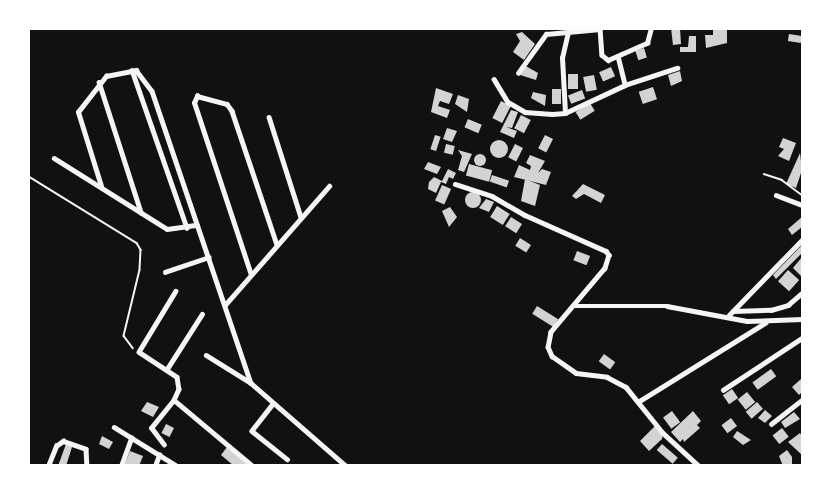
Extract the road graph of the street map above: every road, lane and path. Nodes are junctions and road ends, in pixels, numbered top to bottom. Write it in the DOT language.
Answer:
graph roads {
  1 [pos="651,28"];
  2 [pos="568,31"];
  3 [pos="618,56"];
  4 [pos="677,68"];
  5 [pos="132,70"];
  6 [pos="518,73"];
  7 [pos="494,79"];
  8 [pos="99,82"];
  9 [pos="625,85"];
  10 [pos="566,113"];
  11 [pos="269,117"];
  12 [pos="54,158"];
  13 [pos="764,174"];
  14 [pos="28,176"];
  15 [pos="455,184"];
  16 [pos="101,186"];
  17 [pos="329,186"];
  18 [pos="776,195"];
  19 [pos="802,195"];
  20 [pos="802,206"];
  21 [pos="141,213"];
  22 [pos="301,217"];
  23 [pos="197,225"];
  24 [pos="187,228"];
  25 [pos="802,240"];
  26 [pos="277,245"];
  27 [pos="209,257"];
  28 [pos="165,272"];
  29 [pos="251,275"];
  30 [pos="176,291"];
  31 [pos="802,293"];
  32 [pos="225,305"];
  33 [pos="573,306"];
  34 [pos="731,313"];
  35 [pos="202,314"];
  36 [pos="802,319"];
  37 [pos="766,322"];
  38 [pos="802,338"];
  39 [pos="139,352"];
  40 [pos="206,355"];
  41 [pos="167,369"];
  42 [pos="251,383"];
  43 [pos="723,390"];
  44 [pos="174,400"];
  45 [pos="802,400"];
  46 [pos="638,402"];
  47 [pos="273,404"];
  48 [pos="771,424"];
  49 [pos="114,427"];
  50 [pos="131,438"];
  51 [pos="164,445"];
  52 [pos="159,455"];
  53 [pos="287,459"];
  54 [pos="48,465"];
  55 [pos="87,465"];
  56 [pos="121,465"];
  57 [pos="155,465"];
  58 [pos="177,465"];
  59 [pos="253,465"];
  60 [pos="346,465"];
  61 [pos="699,465"];
  1 -- 3 [label="street"];
  2 -- 3 [label="street"];
  2 -- 6 [label="street"];
  2 -- 10 [label="street"];
  3 -- 9 [label="street"];
  4 -- 9 [label="street"];
  5 -- 8 [label="street"];
  5 -- 23 [label="street"];
  5 -- 24 [label="street"];
  7 -- 10 [label="street"];
  8 -- 16 [label="street"];
  8 -- 21 [label="street"];
  9 -- 10 [label="street"];
  11 -- 22 [label="street"];
  12 -- 16 [label="street"];
  13 -- 19 [label="path"];
  14 -- 39 [label="path"];
  15 -- 33 [label="street"];
  16 -- 21 [label="street"];
  17 -- 22 [label="street"];
  18 -- 20 [label="street"];
  21 -- 24 [label="street"];
  22 -- 26 [label="street"];
  23 -- 24 [label="street"];
  23 -- 27 [label="street"];
  25 -- 34 [label="street"];
  26 -- 29 [label="street"];
  26 -- 29 [label="street"];
  27 -- 28 [label="street"];
  27 -- 32 [label="street"];
  29 -- 32 [label="street"];
  30 -- 39 [label="street"];
  31 -- 34 [label="street"];
  32 -- 42 [label="street"];
  33 -- 34 [label="street"];
  33 -- 46 [label="street"];
  34 -- 37 [label="street"];
  35 -- 41 [label="street"];
  36 -- 37 [label="street"];
  37 -- 46 [label="street"];
  38 -- 43 [label="street"];
  39 -- 41 [label="street"];
  40 -- 42 [label="street"];
  41 -- 44 [label="street"];
  42 -- 47 [label="street"];
  44 -- 51 [label="street"];
  44 -- 59 [label="street"];
  45 -- 48 [label="street"];
  46 -- 61 [label="street"];
  47 -- 53 [label="street"];
  47 -- 60 [label="street"];
  49 -- 50 [label="street"];
  50 -- 52 [label="street"];
  50 -- 56 [label="street"];
  52 -- 57 [label="street"];
  52 -- 58 [label="street"];
  54 -- 55 [label="street"];
}
